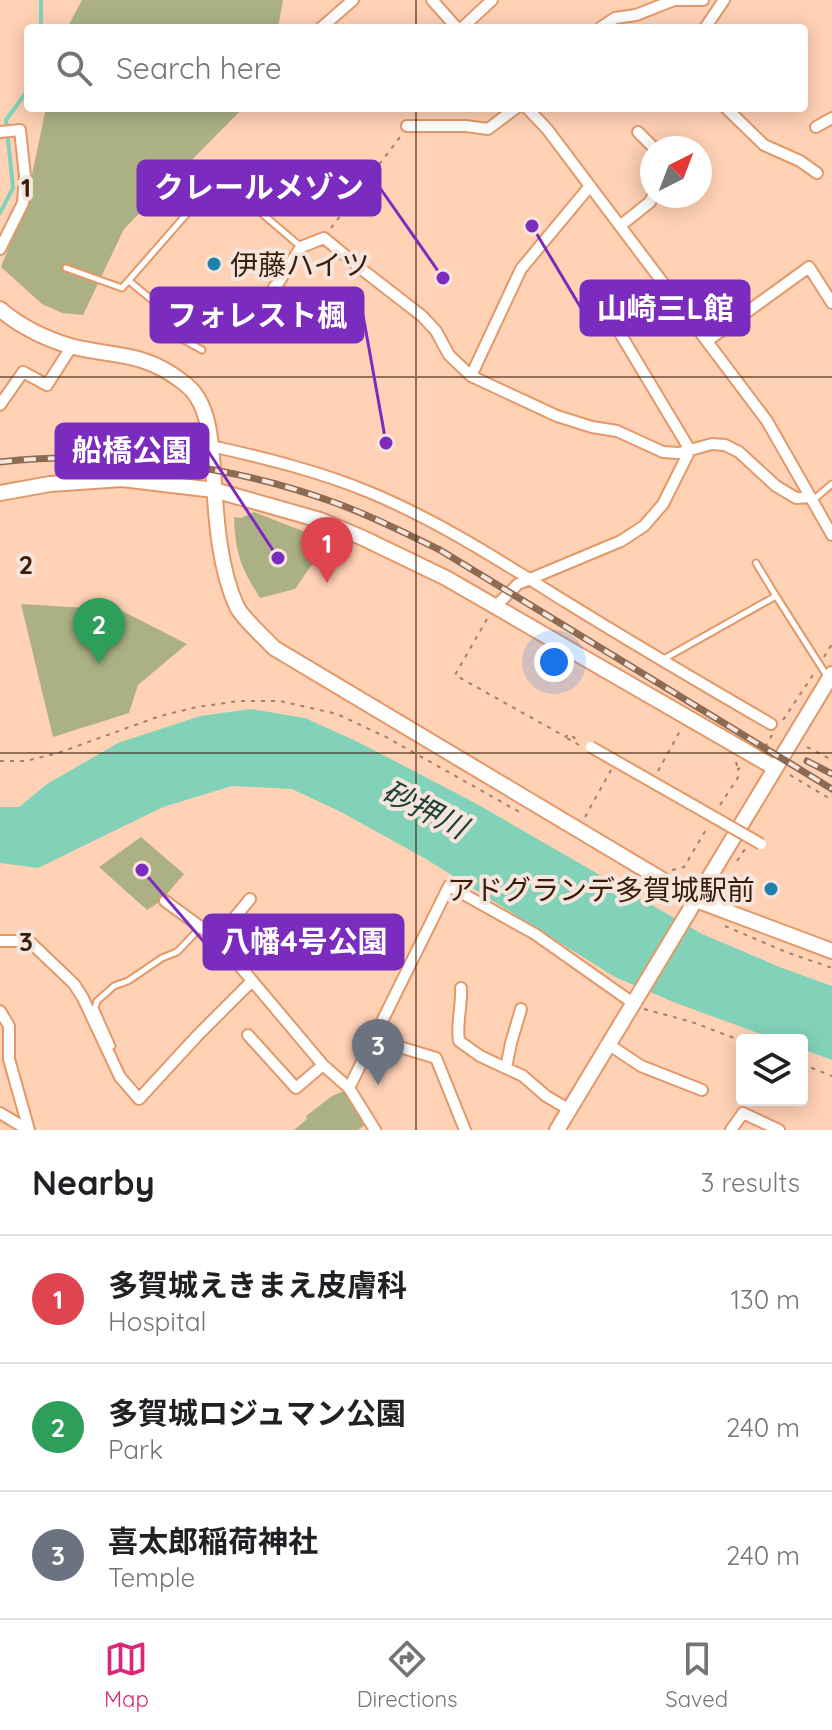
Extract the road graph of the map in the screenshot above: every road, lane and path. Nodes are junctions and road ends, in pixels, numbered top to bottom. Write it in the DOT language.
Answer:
graph roads {
  1 [pos="353,0"];
  2 [pos="432,0"];
  3 [pos="492,0"];
  4 [pos="676,0"];
  5 [pos="703,0"];
  6 [pos="724,0"];
  7 [pos="326,24"];
  8 [pos="456,24"];
  9 [pos="465,24"];
  10 [pos="606,24"];
  11 [pos="708,24"];
  12 [pos="511,112"];
  13 [pos="531,112"];
  14 [pos="730,112"];
  15 [pos="832,118"];
  16 [pos="407,126"];
  17 [pos="816,127"];
  18 [pos="4,132"];
  19 [pos="638,132"];
  20 [pos="642,136"];
  21 [pos="817,173"];
  22 [pos="590,186"];
  23 [pos="642,208"];
  24 [pos="620,226"];
  25 [pos="324,238"];
  26 [pos="301,247"];
  27 [pos="0,249"];
  28 [pos="66,268"];
  29 [pos="129,281"];
  30 [pos="274,287"];
  31 [pos="832,303"];
  32 [pos="0,309"];
  33 [pos="333,326"];
  34 [pos="618,330"];
  35 [pos="247,332"];
  36 [pos="707,341"];
  37 [pos="72,346"];
  38 [pos="202,350"];
  39 [pos="471,376"];
  40 [pos="0,405"];
  41 [pos="211,446"];
  42 [pos="690,450"];
  43 [pos="832,484"];
  44 [pos="214,490"];
  45 [pos="0,493"];
  46 [pos="811,499"];
  47 [pos="832,535"];
  48 [pos="756,563"];
  49 [pos="530,580"];
  50 [pos="776,596"];
  51 [pos="493,610"];
  52 [pos="832,644"];
  53 [pos="661,660"];
  54 [pos="827,673"];
  55 [pos="771,724"];
  56 [pos="683,726"];
  57 [pos="566,737"];
  58 [pos="573,737"];
  59 [pos="578,744"];
  60 [pos="591,747"];
  61 [pos="807,747"];
  62 [pos="762,750"];
  63 [pos="832,760"];
  64 [pos="0,761"];
  65 [pos="750,762"];
  66 [pos="614,765"];
  67 [pos="775,768"];
  68 [pos="790,775"];
  69 [pos="654,777"];
  70 [pos="832,800"];
  71 [pos="716,812"];
  72 [pos="525,814"];
  73 [pos="584,820"];
  74 [pos="711,832"];
  75 [pos="756,841"];
  76 [pos="737,861"];
  77 [pos="668,871"];
  78 [pos="250,899"];
  79 [pos="696,900"];
  80 [pos="165,901"];
  81 [pos="718,924"];
  82 [pos="201,927"];
  83 [pos="217,939"];
  84 [pos="0,941"];
  85 [pos="832,951"];
  86 [pos="832,968"];
  87 [pos="252,981"];
  88 [pos="461,988"];
  89 [pos="638,1002"];
  90 [pos="521,1009"];
  91 [pos="0,1011"];
  92 [pos="248,1035"];
  93 [pos="373,1039"];
  94 [pos="736,1039"];
  95 [pos="608,1044"];
  96 [pos="107,1050"];
  97 [pos="323,1065"];
  98 [pos="808,1066"];
  99 [pos="506,1068"];
  100 [pos="832,1076"];
  101 [pos="349,1088"];
  102 [pos="702,1090"];
  103 [pos="568,1109"];
  104 [pos="0,1113"];
  105 [pos="28,1130"];
  106 [pos="375,1130"];
  107 [pos="465,1130"];
  108 [pos="557,1130"];
  109 [pos="731,1130"];
  110 [pos="779,1130"];
  1 -- 7 [label="street"];
  2 -- 8 [label="street"];
  3 -- 9 [label="street"];
  4 -- 5 [label="street"];
  4 -- 10 [label="street"];
  6 -- 11 [label="street"];
  12 -- 16 [label="street"];
  13 -- 22 [label="street"];
  14 -- 21 [label="street"];
  15 -- 17 [label="street"];
  16 -- 25 [label="path"];
  18 -- 27 [label="street"];
  19 -- 20 [label="street"];
  22 -- 24 [label="street"];
  22 -- 39 [label="street"];
  23 -- 24 [label="street"];
  24 -- 36 [label="street"];
  25 -- 26 [label="street"];
  25 -- 39 [label="street"];
  26 -- 29 [label="lane"];
  26 -- 30 [label="street"];
  28 -- 29 [label="lane"];
  29 -- 38 [label="lane"];
  30 -- 33 [label="street"];
  30 -- 35 [label="street"];
  31 -- 36 [label="street"];
  32 -- 37 [label="street"];
  34 -- 42 [label="street"];
  36 -- 46 [label="street"];
  37 -- 40 [label="street"];
  37 -- 41 [label="street"];
  39 -- 42 [label="street"];
  41 -- 44 [label="street"];
  41 -- 49 [label="street"];
  42 -- 46 [label="street"];
  42 -- 49 [label="street"];
  43 -- 46 [label="lane"];
  44 -- 45 [label="street"];
  44 -- 51 [label="street"];
  44 -- 79 [label="street"];
  46 -- 47 [label="street"];
  48 -- 50 [label="lane"];
  49 -- 51 [label="street"];
  49 -- 53 [label="street"];
  50 -- 53 [label="lane"];
  50 -- 54 [label="lane"];
  51 -- 57 [label="path"];
  51 -- 67 [label="street"];
  52 -- 54 [label="path"];
  53 -- 55 [label="street"];
  54 -- 62 [label="path"];
  54 -- 67 [label="street"];
  56 -- 69 [label="path"];
  57 -- 58 [label="path"];
  57 -- 59 [label="path"];
  60 -- 75 [label="street, bridge"];
  61 -- 63 [label="path"];
  64 -- 72 [label="path"];
  65 -- 71 [label="path"];
  66 -- 73 [label="path"];
  67 -- 79 [label="street"];
  68 -- 70 [label="path"];
  74 -- 77 [label="path"];
  75 -- 76 [label="path"];
  78 -- 83 [label="street"];
  79 -- 85 [label="street"];
  79 -- 89 [label="street"];
  80 -- 82 [label="street"];
  81 -- 86 [label="path"];
  82 -- 83 [label="street"];
  82 -- 96 [label="lane"];
  83 -- 87 [label="street"];
  84 -- 96 [label="street"];
  87 -- 96 [label="street"];
  87 -- 97 [label="street"];
  88 -- 99 [label="street"];
  89 -- 93 [label="street"];
  89 -- 94 [label="path"];
  89 -- 95 [label="street"];
  90 -- 99 [label="street"];
  91 -- 105 [label="street"];
  92 -- 97 [label="street"];
  93 -- 101 [label="street"];
  93 -- 107 [label="street"];
  95 -- 102 [label="street"];
  95 -- 103 [label="street"];
  97 -- 101 [label="street"];
  98 -- 100 [label="path"];
  99 -- 103 [label="street"];
  101 -- 106 [label="street"];
  103 -- 108 [label="street"];
  104 -- 105 [label="street"];
  109 -- 110 [label="street"];
}
